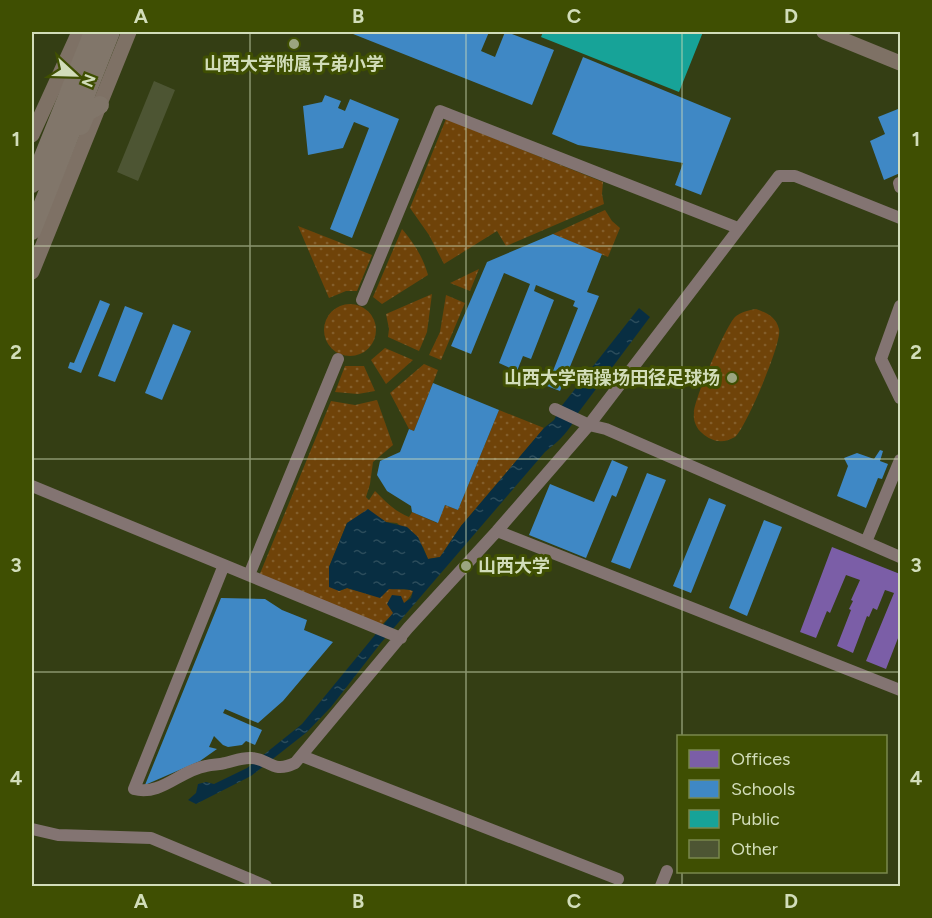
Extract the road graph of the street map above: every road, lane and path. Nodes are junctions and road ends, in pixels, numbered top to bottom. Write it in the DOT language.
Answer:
graph roads {
  1 [pos="79,32"];
  2 [pos="93,32"];
  3 [pos="111,32"];
  4 [pos="129,32"];
  5 [pos="824,32"];
  6 [pos="68,58"];
  7 [pos="900,63"];
  8 [pos="91,104"];
  9 [pos="32,135"];
  10 [pos="32,157"];
  11 [pos="32,184"];
  12 [pos="900,218"];
  13 [pos="738,228"];
  14 [pos="32,230"];
  15 [pos="32,272"];
  16 [pos="362,300"];
  17 [pos="900,306"];
  18 [pos="338,358"];
  19 [pos="900,398"];
  20 [pos="567,414"];
  21 [pos="590,424"];
  22 [pos="900,460"];
  23 [pos="32,486"];
  24 [pos="497,531"];
  25 [pos="866,543"];
  26 [pos="900,557"];
  27 [pos="224,565"];
  28 [pos="249,575"];
  29 [pos="397,636"];
  30 [pos="900,690"];
  31 [pos="302,756"];
  32 [pos="32,829"];
  33 [pos="667,871"];
  34 [pos="618,879"];
  35 [pos="266,886"];
  36 [pos="661,886"];
  1 -- 6 [label="main road"];
  2 -- 11 [label="highway"];
  3 -- 8 [label="highway"];
  4 -- 8 [label="main road"];
  5 -- 7 [label="main road"];
  6 -- 9 [label="main road"];
  6 -- 10 [label="highway"];
  8 -- 14 [label="highway"];
  8 -- 15 [label="main road"];
  12 -- 13 [label="street"];
  13 -- 16 [label="street"];
  13 -- 21 [label="street"];
  17 -- 19 [label="street"];
  18 -- 28 [label="street"];
  20 -- 21 [label="street"];
  21 -- 24 [label="street"];
  21 -- 25 [label="street"];
  22 -- 25 [label="street"];
  23 -- 27 [label="street"];
  24 -- 29 [label="street"];
  24 -- 30 [label="street"];
  25 -- 26 [label="street"];
  27 -- 28 [label="street"];
  27 -- 31 [label="street"];
  28 -- 29 [label="street"];
  29 -- 31 [label="street"];
  31 -- 34 [label="street"];
  32 -- 35 [label="street"];
  33 -- 36 [label="street"];
}
